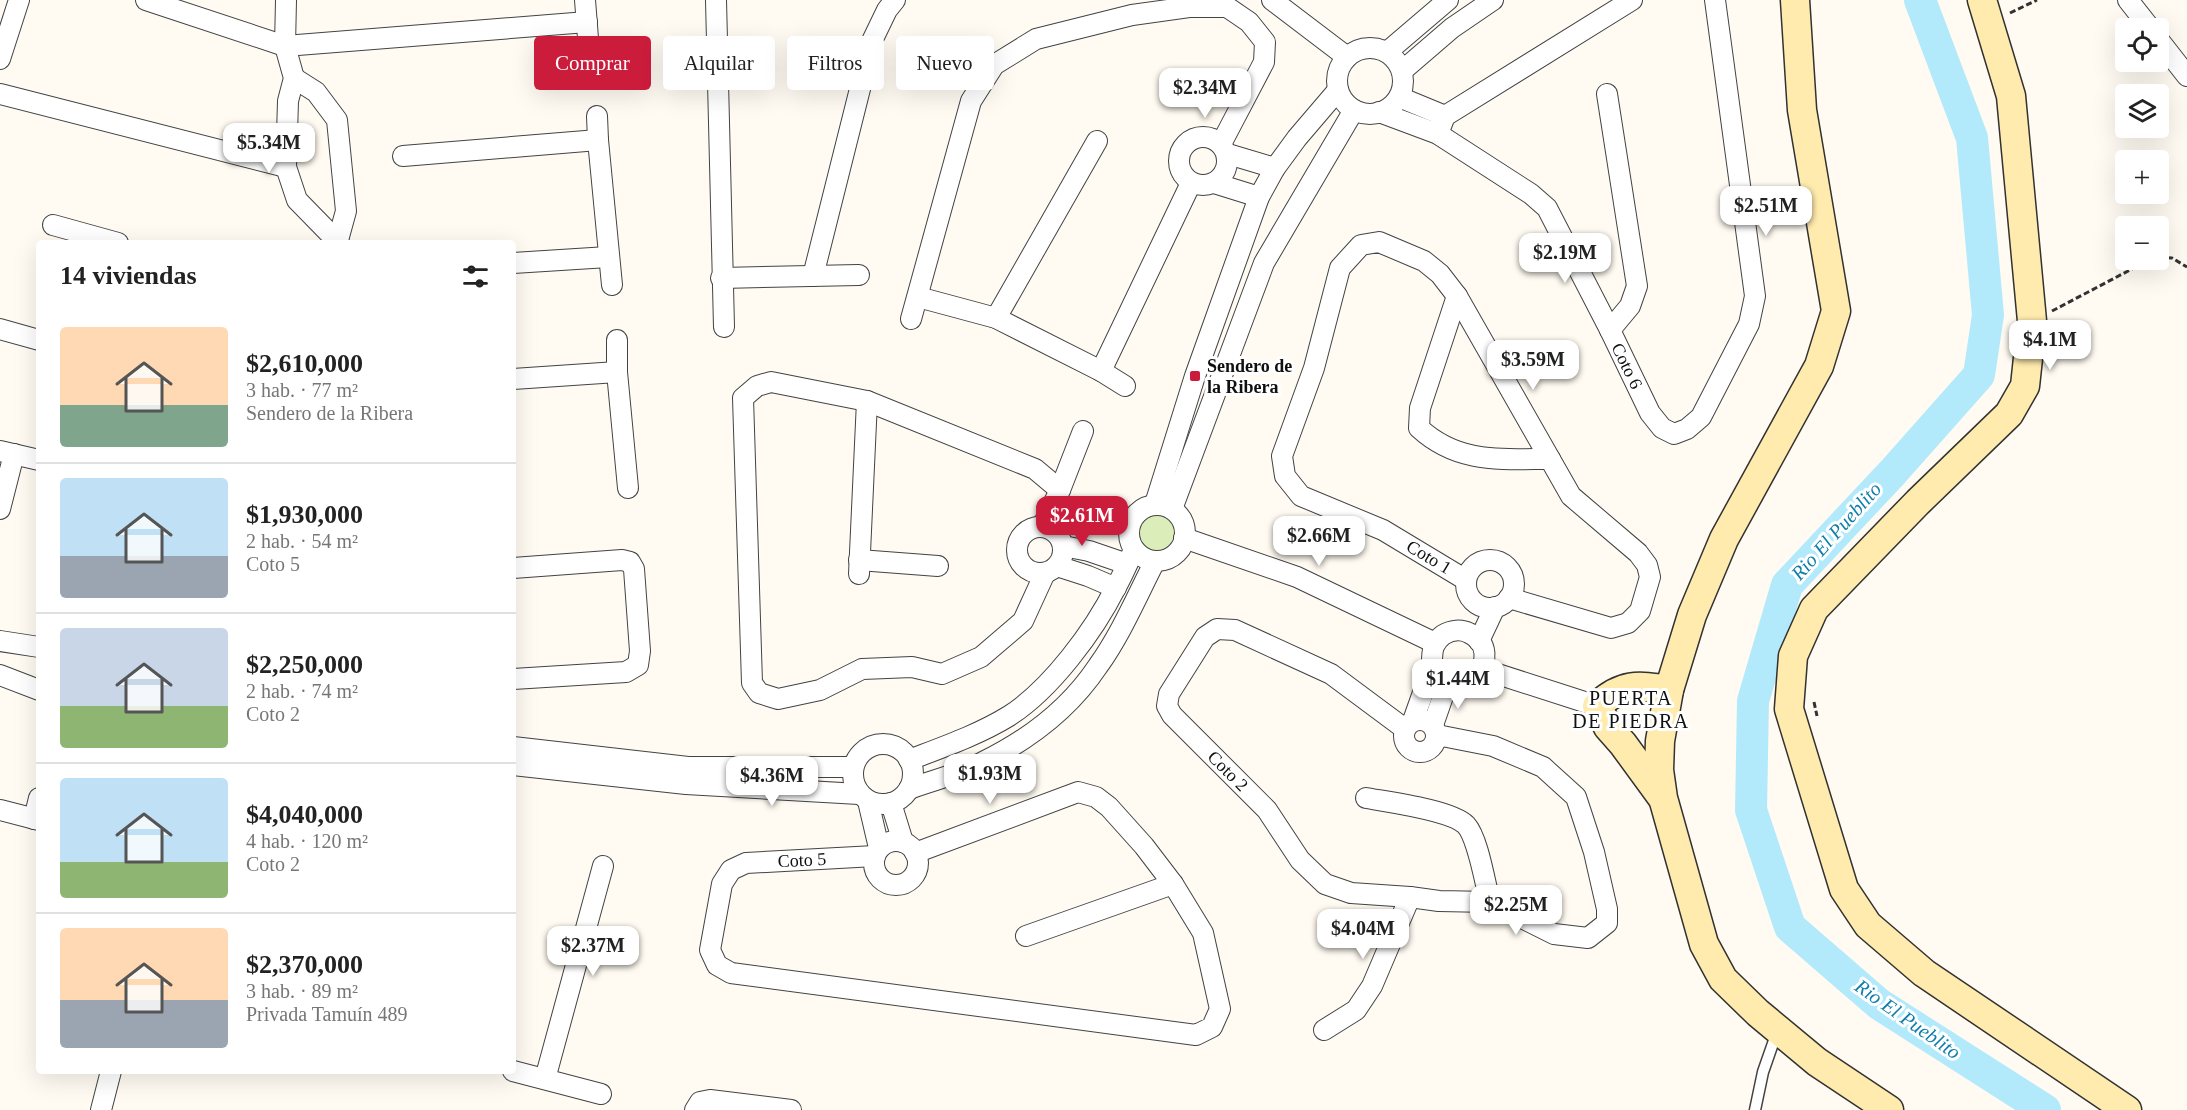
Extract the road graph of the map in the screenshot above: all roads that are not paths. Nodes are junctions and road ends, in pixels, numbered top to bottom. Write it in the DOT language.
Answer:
graph roads {
  1 [pos="19,0"];
  2 [pos="149,0"];
  3 [pos="286,0"];
  4 [pos="585,0"];
  5 [pos="716,0"];
  6 [pos="895,0"];
  7 [pos="1272,0"];
  8 [pos="1448,0"];
  9 [pos="1493,0"];
  10 [pos="1632,0"];
  11 [pos="1714,0"];
  12 [pos="1795,0"];
  13 [pos="2128,0"];
  14 [pos="1986,11"];
  15 [pos="2142,18"];
  16 [pos="587,22"];
  17 [pos="588,36"];
  18 [pos="285,46"];
  19 [pos="1387,52"];
  20 [pos="2169,53"];
  21 [pos="1347,57"];
  22 [pos="0,59"];
  23 [pos="1402,70"];
  24 [pos="2187,76"];
  25 [pos="294,78"];
  26 [pos="1338,90"];
  27 [pos="0,94"];
  28 [pos="1607,94"];
  29 [pos="1399,97"];
  30 [pos="1354,110"];
  31 [pos="1379,112"];
  32 [pos="597,116"];
  33 [pos="1441,125"];
  34 [pos="598,140"];
  35 [pos="1097,141"];
  36 [pos="1225,149"];
  37 [pos="403,156"];
  38 [pos="286,167"];
  39 [pos="1275,168"];
  40 [pos="1191,183"];
  41 [pos="1214,183"];
  42 [pos="1259,197"];
  43 [pos="53,225"];
  44 [pos="107,240"];
  45 [pos="338,240"];
  46 [pos="339,240"];
  47 [pos="608,257"];
  48 [pos="516,263"];
  49 [pos="859,275"];
  50 [pos="813,276"];
  51 [pos="721,278"];
  52 [pos="612,285"];
  53 [pos="1457,296"];
  54 [pos="918,297"];
  55 [pos="996,318"];
  56 [pos="911,319"];
  57 [pos="723,327"];
  58 [pos="0,329"];
  59 [pos="1610,330"];
  60 [pos="36,338"];
  61 [pos="617,340"];
  62 [pos="1101,371"];
  63 [pos="617,372"];
  64 [pos="516,380"];
  65 [pos="1125,386"];
  66 [pos="867,401"];
  67 [pos="1083,430"];
  68 [pos="7,452"];
  69 [pos="36,459"];
  70 [pos="1550,459"];
  71 [pos="628,488"];
  72 [pos="1060,490"];
  73 [pos="1164,507"];
  74 [pos="0,509"];
  75 [pos="1042,527"];
  76 [pos="1184,538"];
  77 [pos="1063,546"];
  78 [pos="1131,557"];
  79 [pos="1155,561"];
  80 [pos="938,566"];
  81 [pos="516,568"];
  82 [pos="1051,570"];
  83 [pos="1466,580"];
  84 [pos="1116,588"];
  85 [pos="1473,601"];
  86 [pos="1502,603"];
  87 [pos="1455,630"];
  88 [pos="0,641"];
  89 [pos="1479,641"];
  90 [pos="1436,643"];
  91 [pos="36,647"];
  92 [pos="1432,665"];
  93 [pos="1482,669"];
  94 [pos="0,675"];
  95 [pos="516,679"];
  96 [pos="1448,682"];
  97 [pos="36,689"];
  98 [pos="1669,690"];
  99 [pos="1597,706"];
  100 [pos="1409,725"];
  101 [pos="1435,730"];
  102 [pos="1660,741"];
  103 [pos="1623,744"];
  104 [pos="909,760"];
  105 [pos="516,761"];
  106 [pos="516,761"];
  107 [pos="853,767"];
  108 [pos="909,789"];
  109 [pos="864,797"];
  110 [pos="1366,798"];
  111 [pos="1662,798"];
  112 [pos="891,803"];
  113 [pos="0,810"];
  114 [pos="36,820"];
  115 [pos="909,847"];
  116 [pos="877,852"];
  117 [pos="603,866"];
  118 [pos="1173,884"];
  119 [pos="1410,897"];
  120 [pos="1490,902"];
  121 [pos="1026,936"];
  122 [pos="1778,1029"];
  123 [pos="1324,1030"];
  124 [pos="516,1072"];
  125 [pos="110,1074"];
  126 [pos="545,1080"];
  127 [pos="601,1094"];
  128 [pos="1757,1109"];
  129 [pos="101,1110"];
  130 [pos="695,1110"];
  131 [pos="791,1110"];
  132 [pos="1889,1110"];
  133 [pos="2127,1110"];
  1 -- 22 [label="street"];
  2 -- 18 [label="street"];
  3 -- 18 [label="street"];
  4 -- 16 [label="street"];
  5 -- 51 [label="street"];
  6 -- 50 [label="street"];
  7 -- 21 [label="street"];
  8 -- 19 [label="street"];
  9 -- 23 [label="street"];
  10 -- 33 [label="street"];
  11 -- 59 [label="street, Coto 6"];
  12 -- 98 [label="street"];
  13 -- 15 [label="street"];
  14 -- 133 [label="street"];
  16 -- 17 [label="street"];
  16 -- 18 [label="street"];
  18 -- 25 [label="street"];
  19 -- 21 [label="street"];
  19 -- 23 [label="street"];
  20 -- 24 [label="street"];
  21 -- 26 [label="street"];
  23 -- 29 [label="street"];
  25 -- 38 [label="street"];
  25 -- 46 [label="street"];
  26 -- 30 [label="street"];
  26 -- 39 [label="street"];
  27 -- 38 [label="street"];
  28 -- 59 [label="street"];
  29 -- 31 [label="street"];
  29 -- 33 [label="street"];
  30 -- 31 [label="street"];
  30 -- 73 [label="street"];
  31 -- 33 [label="street"];
  32 -- 34 [label="street"];
  33 -- 59 [label="street, Coto 6"];
  34 -- 37 [label="street"];
  34 -- 47 [label="street"];
  35 -- 55 [label="street"];
  36 -- 39 [label="street"];
  36 -- 40 [label="street"];
  36 -- 41 [label="street"];
  36 -- 54 [label="street"];
  38 -- 45 [label="street"];
  39 -- 42 [label="street"];
  40 -- 41 [label="street"];
  40 -- 62 [label="street"];
  41 -- 42 [label="street"];
  42 -- 73 [label="street"];
  43 -- 44 [label="street"];
  47 -- 48 [label="street"];
  47 -- 52 [label="street"];
  49 -- 50 [label="street"];
  50 -- 51 [label="street"];
  51 -- 57 [label="street"];
  53 -- 70 [label="street"];
  53 -- 70 [label="street"];
  53 -- 83 [label="street, Coto 1"];
  54 -- 55 [label="street"];
  54 -- 56 [label="street"];
  55 -- 62 [label="street"];
  58 -- 60 [label="street"];
  61 -- 63 [label="street"];
  62 -- 65 [label="street"];
  63 -- 64 [label="street"];
  63 -- 71 [label="street"];
  66 -- 72 [label="street"];
  66 -- 80 [label="street"];
  66 -- 82 [label="street"];
  67 -- 72 [label="street"];
  68 -- 69 [label="street"];
  68 -- 74 [label="street"];
  70 -- 86 [label="street"];
  72 -- 75 [label="street"];
  73 -- 76 [label="street"];
  73 -- 78 [label="street"];
  75 -- 77 [label="street"];
  75 -- 82 [label="street"];
  76 -- 79 [label="street"];
  76 -- 90 [label="street"];
  77 -- 78 [label="street"];
  77 -- 82 [label="street"];
  78 -- 79 [label="street"];
  78 -- 84 [label="street"];
  79 -- 108 [label="street"];
  81 -- 95 [label="street"];
  82 -- 84 [label="street"];
  83 -- 85 [label="street"];
  83 -- 86 [label="street"];
  84 -- 104 [label="street"];
  85 -- 86 [label="street"];
  85 -- 87 [label="street"];
  86 -- 89 [label="street"];
  87 -- 89 [label="street"];
  87 -- 90 [label="street"];
  88 -- 91 [label="street"];
  89 -- 93 [label="street"];
  90 -- 92 [label="street"];
  92 -- 96 [label="street"];
  92 -- 100 [label="street"];
  93 -- 96 [label="street"];
  93 -- 99 [label="street"];
  94 -- 97 [label="street"];
  96 -- 101 [label="street"];
  98 -- 99 [label="street"];
  98 -- 102 [label="street"];
  99 -- 103 [label="street"];
  100 -- 101 [label="street"];
  100 -- 101 [label="street"];
  100 -- 119 [label="street, Coto 2"];
  101 -- 120 [label="street"];
  102 -- 103 [label="street"];
  102 -- 111 [label="street"];
  103 -- 111 [label="street"];
  104 -- 107 [label="street"];
  104 -- 108 [label="street"];
  105 -- 107 [label="street"];
  106 -- 109 [label="street"];
  107 -- 109 [label="street"];
  108 -- 112 [label="street"];
  109 -- 112 [label="street"];
  109 -- 116 [label="street"];
  110 -- 120 [label="street"];
  111 -- 122 [label="street"];
  112 -- 115 [label="street"];
  113 -- 114 [label="street"];
  115 -- 116 [label="street"];
  115 -- 116 [label="street"];
  115 -- 118 [label="street"];
  116 -- 118 [label="street, Coto 5"];
  117 -- 126 [label="street"];
  118 -- 121 [label="street"];
  119 -- 120 [label="street"];
  119 -- 123 [label="street"];
  122 -- 128 [label="lane"];
  122 -- 132 [label="street"];
  124 -- 126 [label="street"];
  125 -- 129 [label="street"];
  126 -- 127 [label="street"];
  130 -- 131 [label="street"];
}
